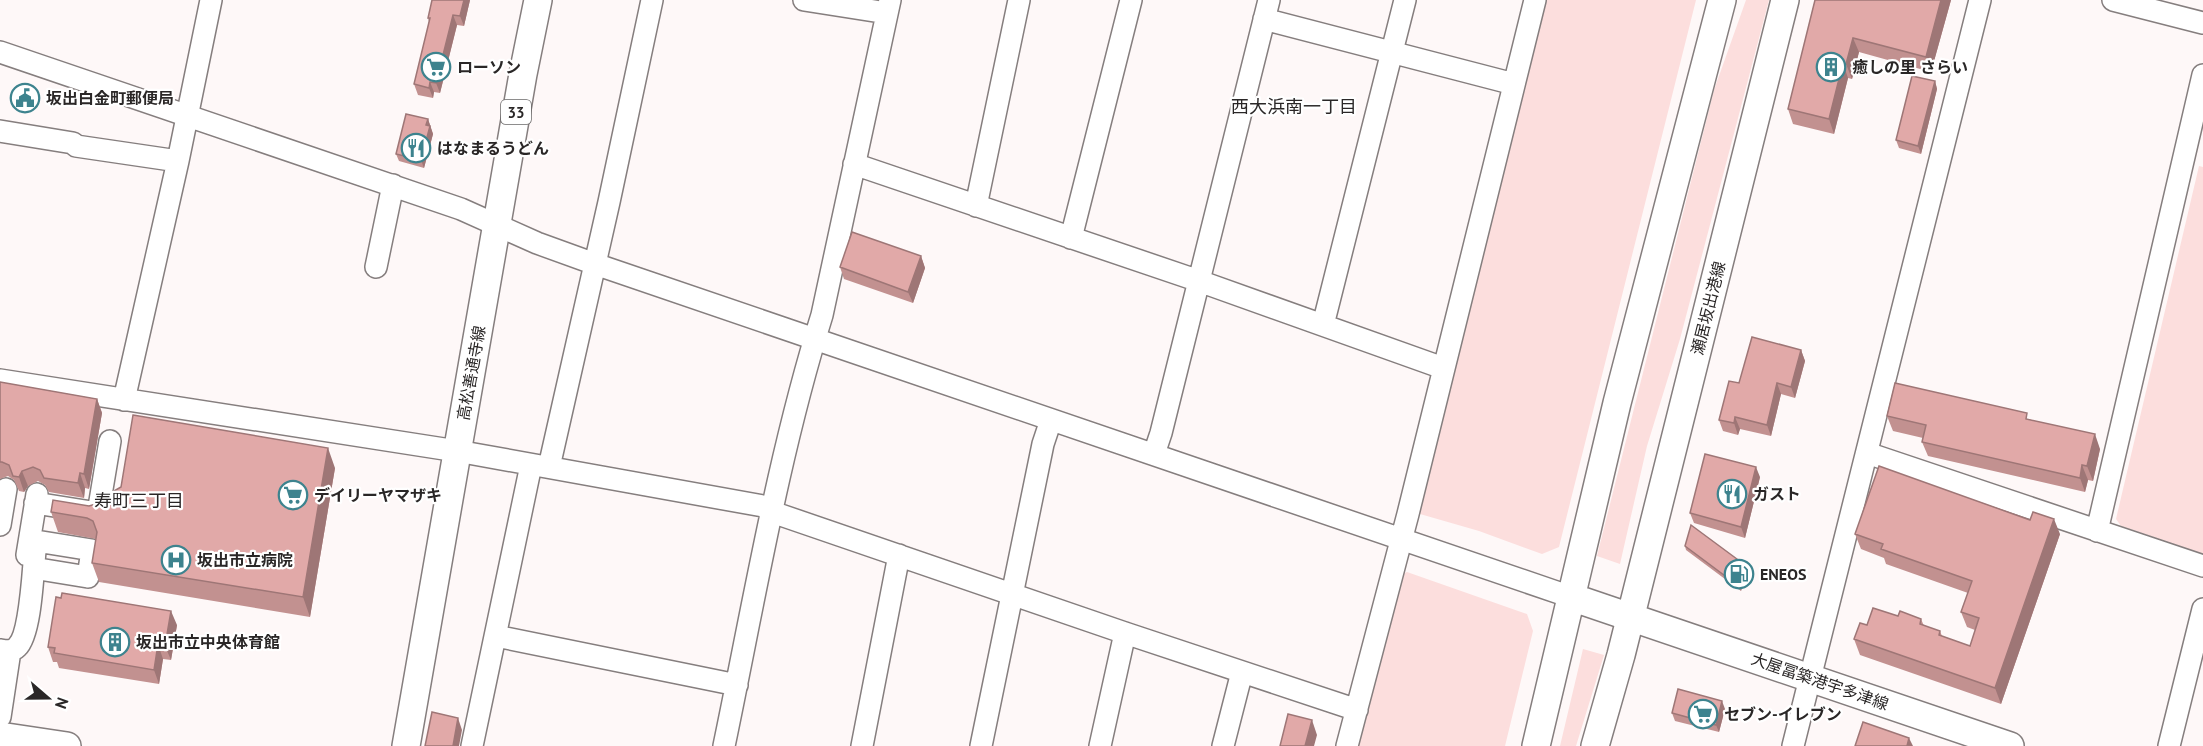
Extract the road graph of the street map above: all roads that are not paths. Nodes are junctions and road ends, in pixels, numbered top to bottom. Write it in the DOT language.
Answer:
graph roads {
  1 [pos="212,0"];
  2 [pos="537,0"];
  3 [pos="652,0"];
  4 [pos="804,0"];
  5 [pos="1019,0"];
  6 [pos="1131,0"];
  7 [pos="1405,0"];
  8 [pos="1535,0"];
  9 [pos="1722,0"];
  10 [pos="1785,0"];
  11 [pos="1980,0"];
  12 [pos="2113,0"];
  13 [pos="888,7"];
  14 [pos="1267,9"];
  15 [pos="2203,23"];
  16 [pos="0,52"];
  17 [pos="1392,52"];
  18 [pos="2203,75"];
  19 [pos="1514,84"];
  20 [pos="187,116"];
  21 [pos="0,131"];
  22 [pos="178,161"];
  23 [pos="854,164"];
  24 [pos="393,185"];
  25 [pos="976,206"];
  26 [pos="497,225"];
  27 [pos="1071,238"];
  28 [pos="595,264"];
  29 [pos="376,267"];
  30 [pos="1199,281"];
  31 [pos="1323,325"];
  32 [pos="814,340"];
  33 [pos="1443,368"];
  34 [pos="0,380"];
  35 [pos="124,400"];
  36 [pos="1051,420"];
  37 [pos="110,441"];
  38 [pos="458,451"];
  39 [pos="1867,453"];
  40 [pos="1154,454"];
  41 [pos="540,466"];
  42 [pos="41,501"];
  43 [pos="772,512"];
  44 [pos="0,525"];
  45 [pos="2097,531"];
  46 [pos="1401,538"];
  47 [pos="44,542"];
  48 [pos="899,555"];
  49 [pos="2203,566"];
  50 [pos="36,577"];
  51 [pos="1011,594"];
  52 [pos="1571,597"];
  53 [pos="2203,609"];
  54 [pos="1630,616"];
  55 [pos="1125,633"];
  56 [pos="496,636"];
  57 [pos="5,651"];
  58 [pos="1242,672"];
  59 [pos="1811,678"];
  60 [pos="737,685"];
  61 [pos="1357,710"];
  62 [pos="0,717"];
  63 [pos="0,736"];
  64 [pos="67,746"];
  65 [pos="406,746"];
  66 [pos="472,746"];
  67 [pos="724,746"];
  68 [pos="862,746"];
  69 [pos="981,746"];
  70 [pos="1100,746"];
  71 [pos="1223,746"];
  72 [pos="1347,746"];
  73 [pos="1536,746"];
  74 [pos="1595,746"];
  75 [pos="1793,746"];
  76 [pos="2010,746"];
  77 [pos="2169,746"];
  1 -- 20 [label="street"];
  2 -- 26 [label="main road, 高松善通寺線 / 33"];
  3 -- 28 [label="street"];
  4 -- 13 [label="street"];
  5 -- 25 [label="street"];
  6 -- 27 [label="street"];
  7 -- 17 [label="street"];
  8 -- 19 [label="street"];
  9 -- 52 [label="main road"];
  10 -- 54 [label="main road, 瀬居坂出港線"];
  11 -- 39 [label="street"];
  12 -- 15 [label="street"];
  13 -- 23 [label="street"];
  14 -- 17 [label="street"];
  14 -- 30 [label="street"];
  16 -- 20 [label="street"];
  17 -- 19 [label="street"];
  17 -- 31 [label="street"];
  18 -- 45 [label="street"];
  19 -- 33 [label="street"];
  20 -- 22 [label="street"];
  20 -- 24 [label="street"];
  21 -- 22 [label="street"];
  22 -- 35 [label="street"];
  23 -- 25 [label="street"];
  23 -- 32 [label="street"];
  24 -- 26 [label="street"];
  24 -- 29 [label="street"];
  25 -- 27 [label="street"];
  26 -- 28 [label="street"];
  26 -- 38 [label="main road, 高松善通寺線 / 33"];
  27 -- 30 [label="street"];
  28 -- 32 [label="street"];
  28 -- 41 [label="street"];
  30 -- 31 [label="street"];
  30 -- 40 [label="street"];
  31 -- 33 [label="street"];
  32 -- 36 [label="street"];
  32 -- 43 [label="street"];
  33 -- 46 [label="street"];
  34 -- 35 [label="street"];
  35 -- 38 [label="street"];
  36 -- 40 [label="street"];
  36 -- 51 [label="street"];
  37 -- 42 [label="street"];
  38 -- 41 [label="street"];
  38 -- 65 [label="main road, 高松善通寺線 / 33"];
  39 -- 45 [label="street"];
  39 -- 59 [label="street"];
  40 -- 46 [label="street"];
  41 -- 43 [label="street"];
  41 -- 56 [label="street"];
  42 -- 44 [label="street"];
  42 -- 47 [label="street"];
  42 -- 50 [label="street"];
  43 -- 48 [label="street"];
  43 -- 60 [label="street"];
  45 -- 49 [label="street"];
  46 -- 52 [label="street"];
  46 -- 61 [label="street"];
  47 -- 50 [label="street"];
  47 -- 50 [label="street"];
  48 -- 51 [label="street"];
  48 -- 68 [label="street"];
  50 -- 57 [label="street"];
  51 -- 55 [label="street"];
  51 -- 69 [label="street"];
  52 -- 54 [label="main road, 大屋冨築港宇多津線"];
  52 -- 73 [label="main road"];
  53 -- 77 [label="street"];
  54 -- 59 [label="main road, 大屋冨築港宇多津線"];
  54 -- 74 [label="main road"];
  55 -- 58 [label="street"];
  55 -- 70 [label="street"];
  56 -- 60 [label="street"];
  56 -- 66 [label="street"];
  57 -- 62 [label="street"];
  58 -- 61 [label="street"];
  58 -- 71 [label="street"];
  59 -- 75 [label="street"];
  59 -- 76 [label="main road, 大屋冨築港宇多津線"];
  60 -- 67 [label="street"];
  61 -- 72 [label="street"];
  63 -- 64 [label="main road"];
}
